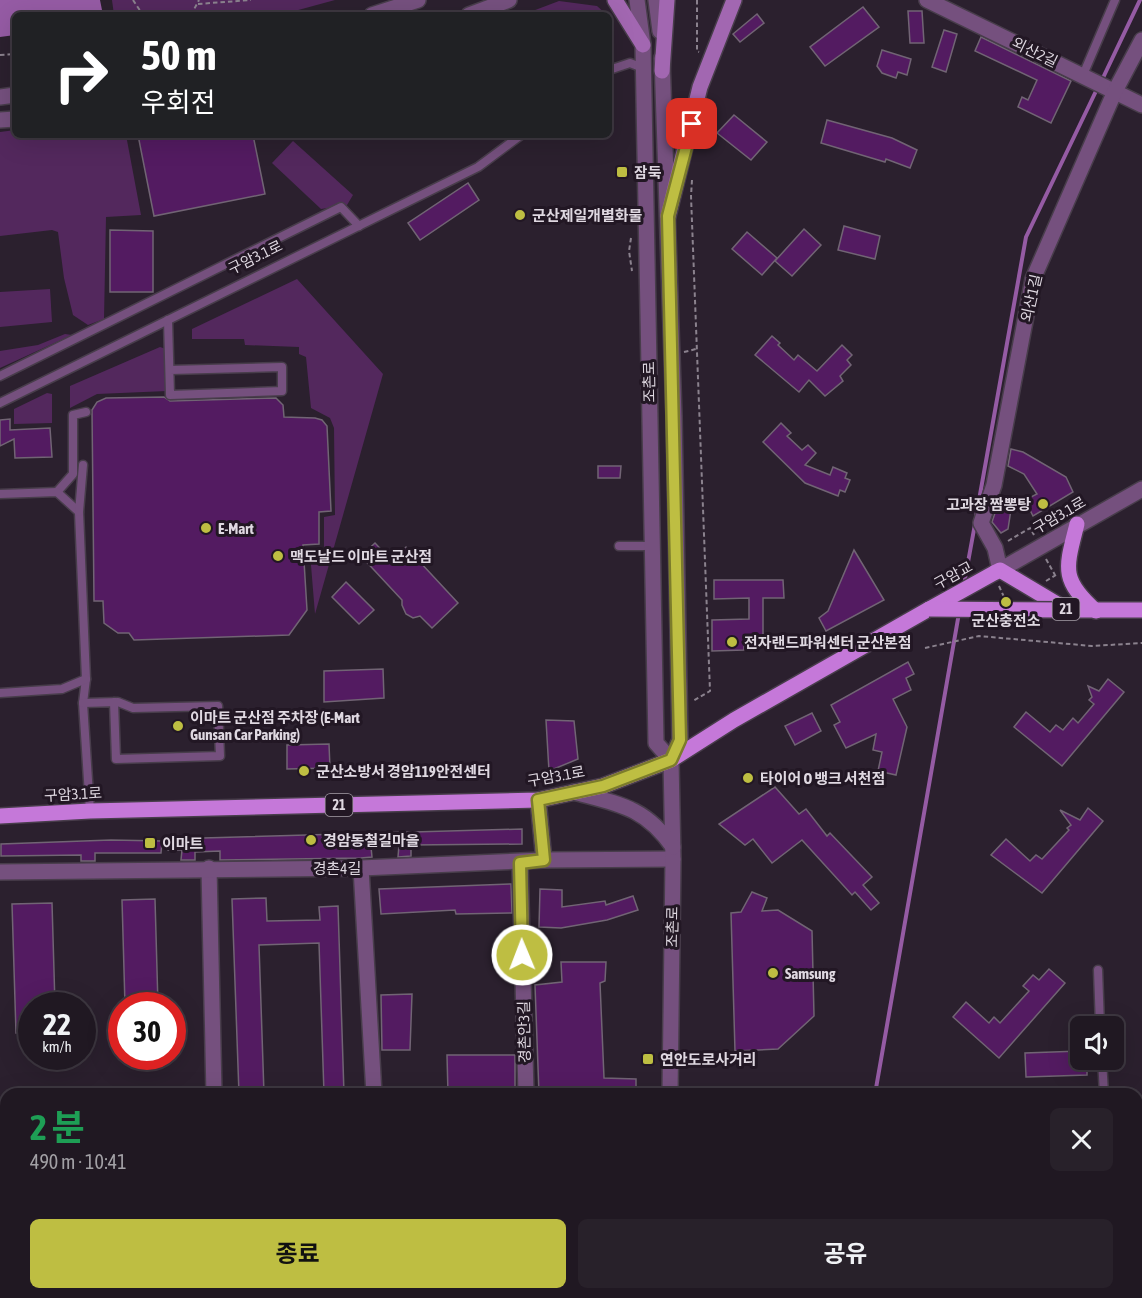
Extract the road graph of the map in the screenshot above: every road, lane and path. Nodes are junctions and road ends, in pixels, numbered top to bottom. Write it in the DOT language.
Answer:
graph roads {
  1 [pos="251,0"];
  2 [pos="418,0"];
  3 [pos="509,0"];
  4 [pos="615,0"];
  5 [pos="637,0"];
  6 [pos="656,0"];
  7 [pos="667,0"];
  8 [pos="697,0"];
  9 [pos="734,0"];
  10 [pos="927,0"];
  11 [pos="1115,0"];
  12 [pos="199,2"];
  13 [pos="381,12"];
  14 [pos="477,12"];
  15 [pos="1142,40"];
  16 [pos="643,45"];
  17 [pos="697,51"];
  18 [pos="643,68"];
  19 [pos="612,69"];
  20 [pos="662,71"];
  21 [pos="1088,77"];
  22 [pos="1111,90"];
  23 [pos="1142,105"];
  24 [pos="517,138"];
  25 [pos="693,173"];
  26 [pos="668,216"];
  27 [pos="359,226"];
  28 [pos="168,320"];
  29 [pos="170,370"];
  30 [pos="0,376"];
  31 [pos="0,403"];
  32 [pos="86,412"];
  33 [pos="82,465"];
  34 [pos="1142,489"];
  35 [pos="57,492"];
  36 [pos="0,494"];
  37 [pos="79,512"];
  38 [pos="1077,525"];
  39 [pos="1030,528"];
  40 [pos="619,546"];
  41 [pos="995,548"];
  42 [pos="652,550"];
  43 [pos="997,571"];
  44 [pos="929,609"];
  45 [pos="1067,610"];
  46 [pos="1096,610"];
  47 [pos="1142,610"];
  48 [pos="1142,643"];
  49 [pos="926,648"];
  50 [pos="86,679"];
  51 [pos="710,691"];
  52 [pos="0,693"];
  53 [pos="114,702"];
  54 [pos="83,703"];
  55 [pos="671,760"];
  56 [pos="574,792"];
  57 [pos="538,800"];
  58 [pos="90,811"];
  59 [pos="0,816"];
  60 [pos="673,853"];
  61 [pos="544,860"];
  62 [pos="520,863"];
  63 [pos="209,868"];
  64 [pos="361,868"];
  65 [pos="0,872"];
  66 [pos="1098,970"];
  67 [pos="1100,1016"];
  68 [pos="1103,1070"];
  69 [pos="214,1088"];
  70 [pos="374,1088"];
  71 [pos="526,1088"];
  72 [pos="670,1088"];
  73 [pos="1104,1088"];
  1 -- 12 [label="path"];
  2 -- 13 [label="street"];
  3 -- 14 [label="street"];
  4 -- 16 [label="main road"];
  5 -- 16 [label="street, 조촌로"];
  6 -- 20 [label="street, 조촌로"];
  7 -- 20 [label="main road"];
  8 -- 17 [label="path"];
  9 -- 26 [label="main road"];
  10 -- 21 [label="street, 외산2길"];
  11 -- 21 [label="lane"];
  15 -- 22 [label="street, 외산1길"];
  16 -- 18 [label="street, 조촌로"];
  18 -- 19 [label="lane"];
  18 -- 42 [label="street, 조촌로"];
  20 -- 26 [label="street, 조촌로"];
  21 -- 22 [label="street, 외산2길"];
  22 -- 23 [label="street, 외산2길"];
  22 -- 41 [label="street, 외산1길"];
  24 -- 27 [label="lane, 구암3.1로"];
  25 -- 51 [label="path"];
  26 -- 55 [label="street, 조촌로"];
  27 -- 28 [label="lane, 구암3.1로"];
  27 -- 30 [label="lane"];
  28 -- 29 [label="lane"];
  28 -- 31 [label="lane, 구암3.1로"];
  29 -- 29 [label="lane"];
  32 -- 35 [label="lane"];
  33 -- 37 [label="lane"];
  34 -- 38 [label="street, 구암3.1로"];
  35 -- 36 [label="lane"];
  35 -- 37 [label="lane"];
  37 -- 50 [label="lane"];
  38 -- 43 [label="street, 구암3.1로"];
  38 -- 46 [label="main road"];
  39 -- 41 [label="path"];
  40 -- 42 [label="lane"];
  41 -- 43 [label="street, 외산1길"];
  42 -- 55 [label="street, 조촌로"];
  43 -- 44 [label="main road, 구암교 / 21, bridge"];
  43 -- 45 [label="main road, 21"];
  44 -- 45 [label="main road, bridge"];
  44 -- 55 [label="main road, 구암3.1로 / 21"];
  45 -- 46 [label="main road, 21"];
  46 -- 47 [label="main road, 21"];
  48 -- 49 [label="path"];
  50 -- 52 [label="lane"];
  50 -- 54 [label="lane"];
  53 -- 53 [label="lane"];
  53 -- 54 [label="lane"];
  54 -- 58 [label="lane"];
  55 -- 56 [label="main road, 구암3.1로 / 21"];
  55 -- 60 [label="street, 조촌로"];
  56 -- 57 [label="main road, 구암3.1로 / 21"];
  56 -- 60 [label="street"];
  57 -- 58 [label="main road, 구암3.1로 / 21"];
  57 -- 61 [label="street"];
  58 -- 59 [label="main road, 구암3.1로 / 21"];
  60 -- 61 [label="street, 경촌4길"];
  60 -- 72 [label="street, 조촌로"];
  61 -- 62 [label="street, 경촌4길"];
  62 -- 64 [label="street, 경촌4길"];
  62 -- 71 [label="street, 경촌안3길"];
  63 -- 64 [label="street, 경촌4길"];
  63 -- 65 [label="street, 경촌4길"];
  63 -- 69 [label="street"];
  64 -- 70 [label="street"];
  66 -- 67 [label="lane"];
  68 -- 73 [label="lane"];
}
